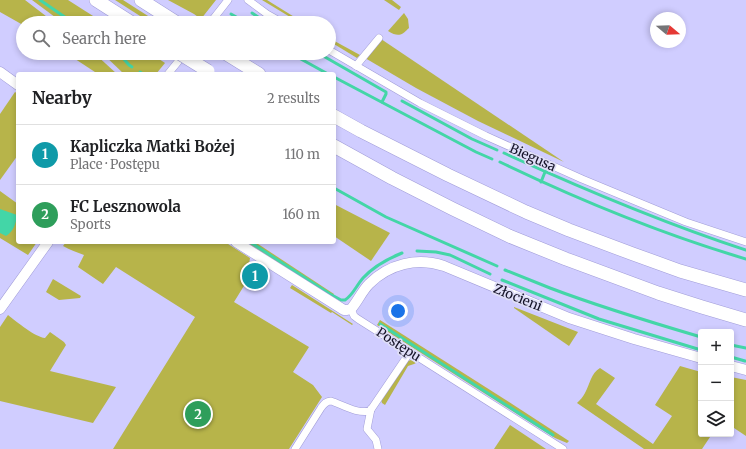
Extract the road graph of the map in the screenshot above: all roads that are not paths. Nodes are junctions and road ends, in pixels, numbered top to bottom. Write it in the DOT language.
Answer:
graph roads {
  1 [pos="96,0"];
  2 [pos="141,0"];
  3 [pos="228,0"];
  4 [pos="248,0"];
  5 [pos="150,4"];
  6 [pos="121,16"];
  7 [pos="167,16"];
  8 [pos="215,16"];
  9 [pos="271,16"];
  10 [pos="379,38"];
  11 [pos="336,54"];
  12 [pos="179,60"];
  13 [pos="190,60"];
  14 [pos="236,60"];
  15 [pos="356,66"];
  16 [pos="0,72"];
  17 [pos="170,72"];
  18 [pos="209,72"];
  19 [pos="256,72"];
  20 [pos="16,83"];
  21 [pos="336,117"];
  22 [pos="336,147"];
  23 [pos="746,242"];
  24 [pos="47,244"];
  25 [pos="239,244"];
  26 [pos="746,290"];
  27 [pos="0,309"];
  28 [pos="351,309"];
  29 [pos="746,320"];
  30 [pos="410,352"];
  31 [pos="698,357"];
  32 [pos="734,367"];
  33 [pos="746,370"];
  34 [pos="371,409"];
  35 [pos="295,449"];
  36 [pos="378,449"];
  37 [pos="563,449"];
  1 -- 6 [label="highway"];
  2 -- 5 [label="highway"];
  3 -- 8 [label="street"];
  4 -- 9 [label="street"];
  5 -- 7 [label="highway"];
  10 -- 15 [label="street"];
  11 -- 15 [label="street, Biegusa"];
  12 -- 17 [label="street"];
  13 -- 18 [label="highway, bridge"];
  14 -- 19 [label="highway"];
  15 -- 23 [label="street, Biegusa"];
  16 -- 20 [label="street"];
  21 -- 26 [label="highway"];
  22 -- 29 [label="highway"];
  24 -- 27 [label="street"];
  25 -- 28 [label="street, Postępu"];
  28 -- 30 [label="street, Postępu"];
  28 -- 31 [label="street, Złocieni"];
  30 -- 34 [label="street"];
  30 -- 37 [label="street, Postępu"];
  32 -- 33 [label="street"];
  34 -- 35 [label="street"];
  34 -- 36 [label="street"];
}
